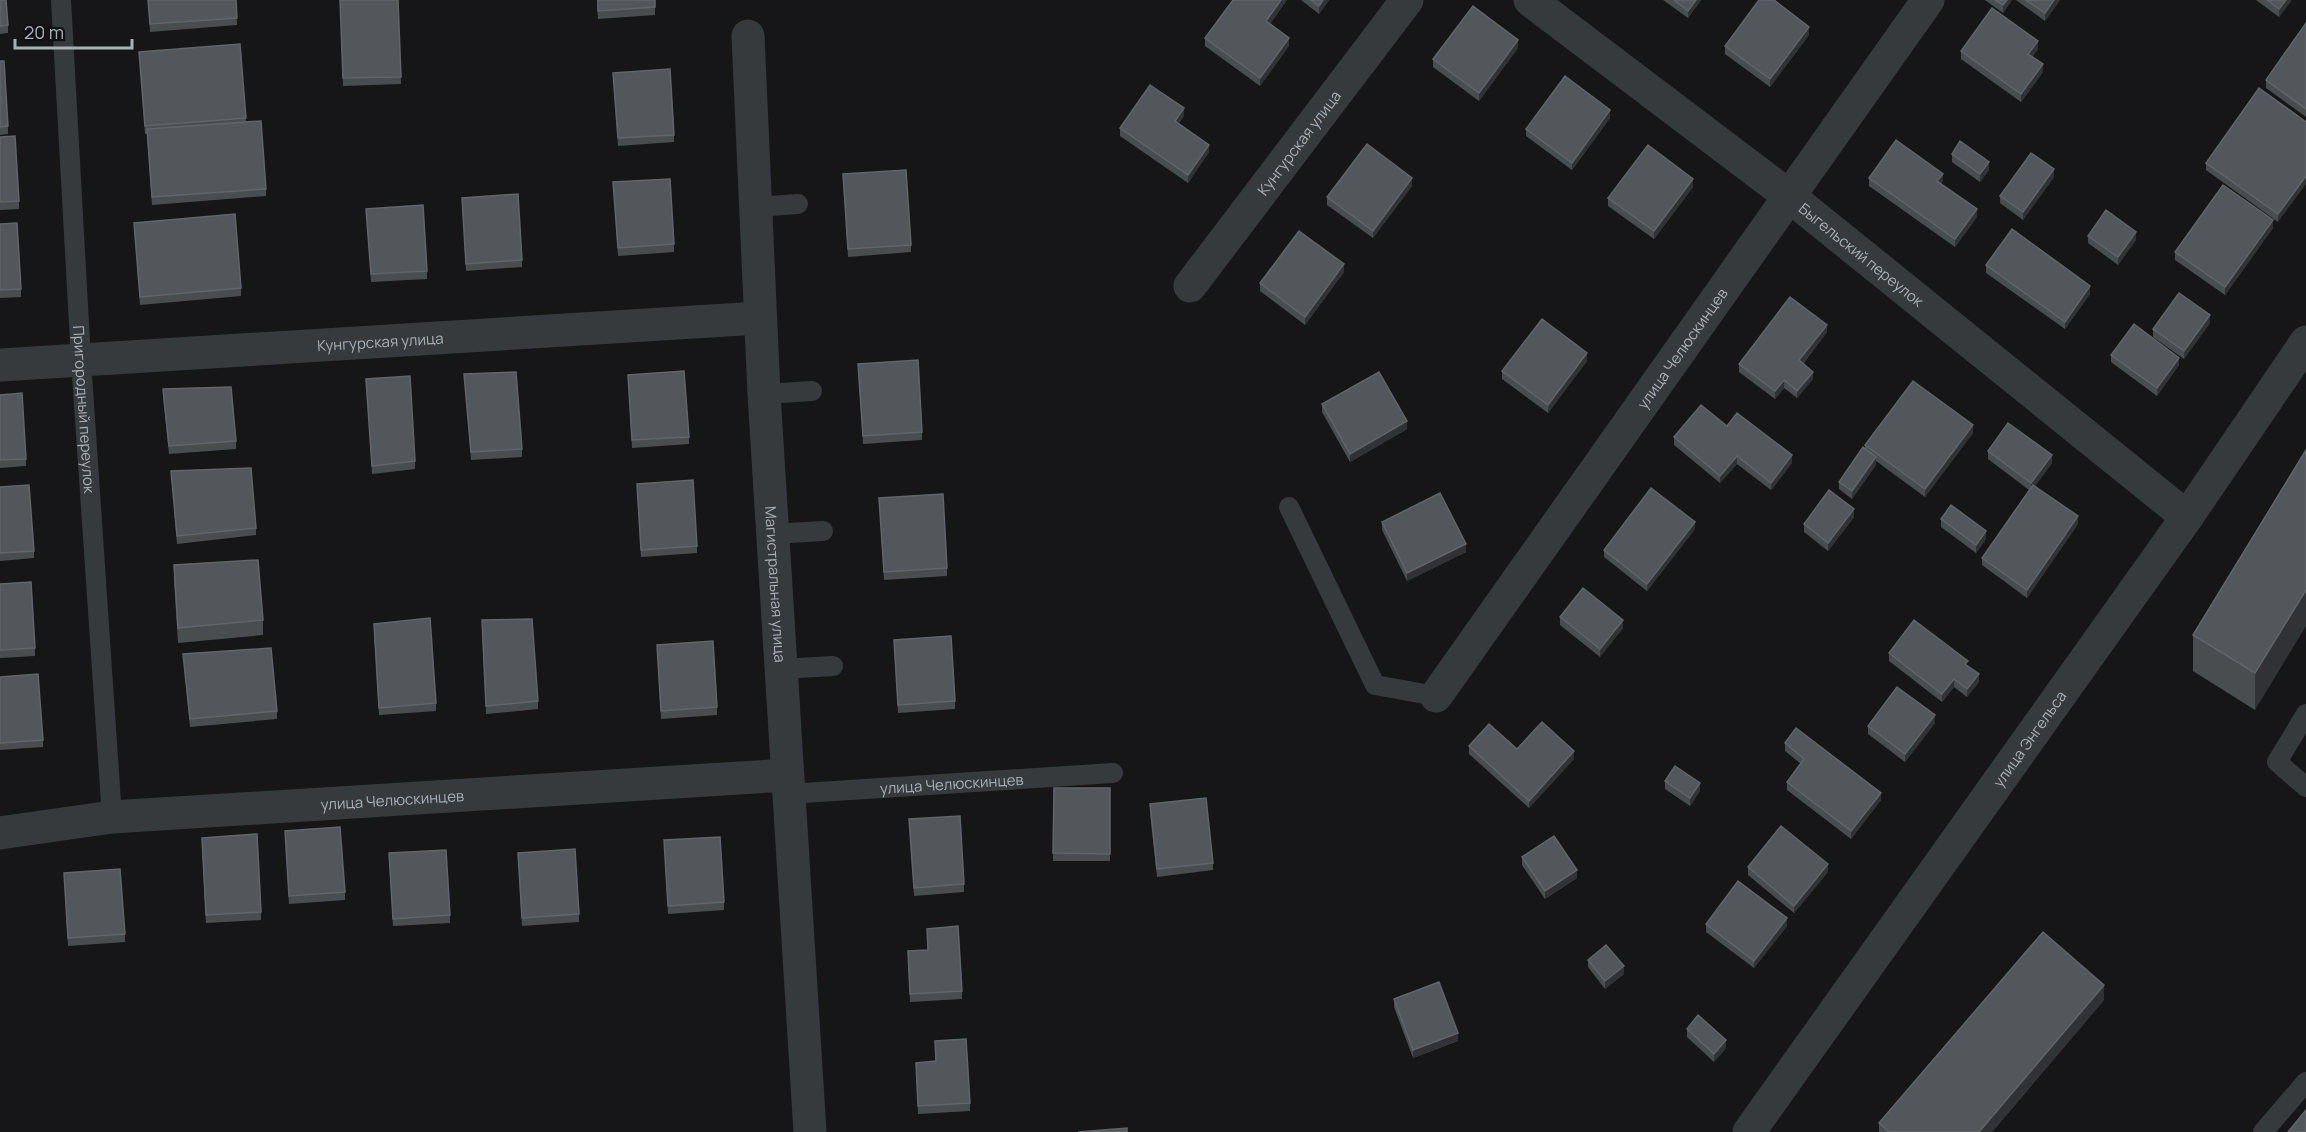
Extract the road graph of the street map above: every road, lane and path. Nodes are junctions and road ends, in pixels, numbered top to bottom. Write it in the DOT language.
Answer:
graph roads {
  1 [pos="61,0"];
  2 [pos="1407,0"];
  3 [pos="1530,0"];
  4 [pos="1928,0"];
  5 [pos="748,36"];
  6 [pos="1789,196"];
  7 [pos="798,204"];
  8 [pos="755,207"];
  9 [pos="1190,286"];
  10 [pos="759,318"];
  11 [pos="2306,342"];
  12 [pos="81,360"];
  13 [pos="0,365"];
  14 [pos="812,391"];
  15 [pos="764,394"];
  16 [pos="1289,507"];
  17 [pos="2187,518"];
  18 [pos="823,531"];
  19 [pos="772,534"];
  20 [pos="833,666"];
  21 [pos="781,669"];
  22 [pos="1436,696"];
  23 [pos="2306,714"];
  24 [pos="1113,773"];
  25 [pos="787,785"];
  26 [pos="2306,787"];
  27 [pos="112,817"];
  28 [pos="0,833"];
  29 [pos="2306,1082"];
  30 [pos="810,1132"];
  31 [pos="1749,1132"];
  32 [pos="2263,1132"];
  1 -- 12 [label="lane, Пригородный переулок"];
  2 -- 9 [label="street, Кунгурская улица"];
  3 -- 6 [label="street, Быгельский переулок"];
  4 -- 6 [label="street, улица Челюскинцев"];
  5 -- 8 [label="street, Магистральная улица"];
  6 -- 17 [label="street, Быгельский переулок"];
  6 -- 22 [label="street, улица Челюскинцев"];
  7 -- 8 [label="lane"];
  8 -- 10 [label="street, Магистральная улица"];
  10 -- 12 [label="street, Кунгурская улица"];
  10 -- 15 [label="street, Магистральная улица"];
  11 -- 17 [label="street, улица Энгельса"];
  12 -- 13 [label="street, Кунгурская улица"];
  12 -- 27 [label="lane, Пригородный переулок"];
  14 -- 15 [label="lane"];
  15 -- 19 [label="street, Магистральная улица"];
  16 -- 22 [label="lane"];
  17 -- 31 [label="street, улица Энгельса"];
  18 -- 19 [label="lane"];
  19 -- 21 [label="street, Магистральная улица"];
  20 -- 21 [label="lane"];
  21 -- 25 [label="street, Магистральная улица"];
  23 -- 26 [label="lane"];
  24 -- 25 [label="lane, улица Челюскинцев"];
  25 -- 27 [label="street, улица Челюскинцев"];
  25 -- 30 [label="street, Магистральная улица"];
  27 -- 28 [label="street, улица Челюскинцев"];
  29 -- 32 [label="lane"];
}
